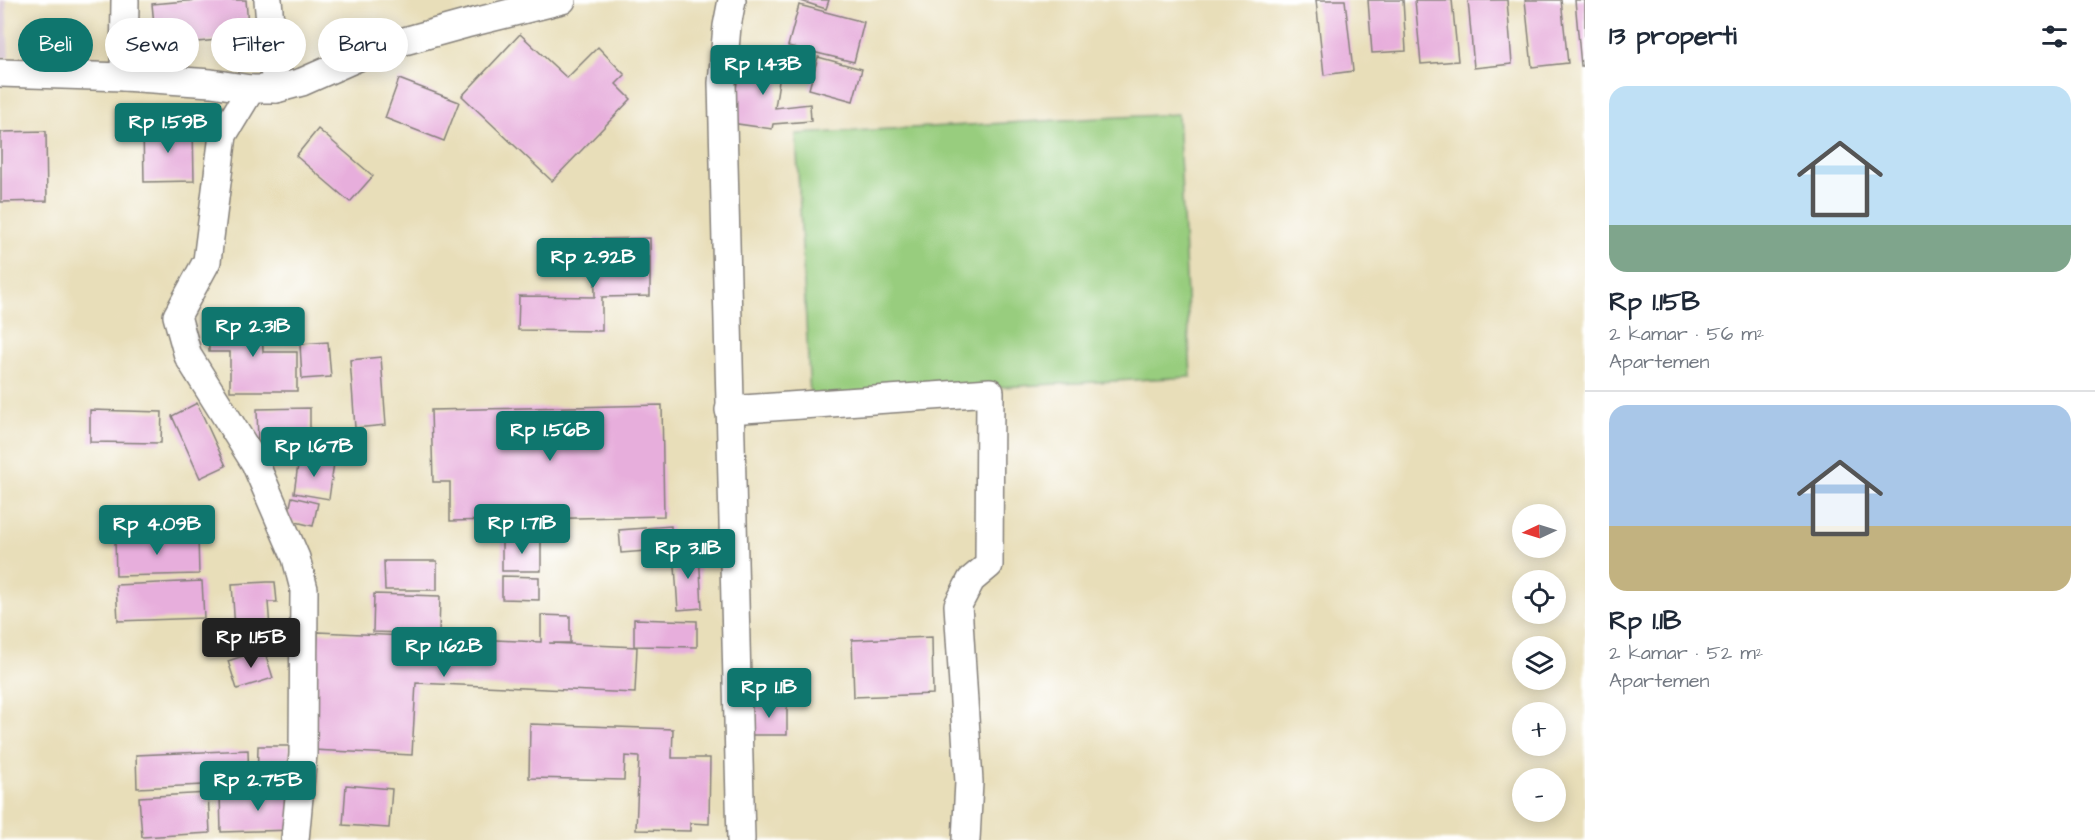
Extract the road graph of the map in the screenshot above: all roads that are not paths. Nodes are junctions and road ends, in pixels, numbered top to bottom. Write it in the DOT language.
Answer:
graph roads {
  1 [pos="125,0"];
  2 [pos="268,0"];
  3 [pos="562,0"];
  4 [pos="732,0"];
  5 [pos="0,73"];
  6 [pos="124,77"];
  7 [pos="263,89"];
  8 [pos="729,410"];
  9 [pos="295,840"];
  10 [pos="741,840"];
  11 [pos="966,840"];
  1 -- 6 [label="street"];
  2 -- 7 [label="street"];
  3 -- 7 [label="street"];
  4 -- 8 [label="street"];
  5 -- 6 [label="street"];
  6 -- 7 [label="street"];
  7 -- 9 [label="street"];
  8 -- 10 [label="street"];
  8 -- 11 [label="street"];
}
